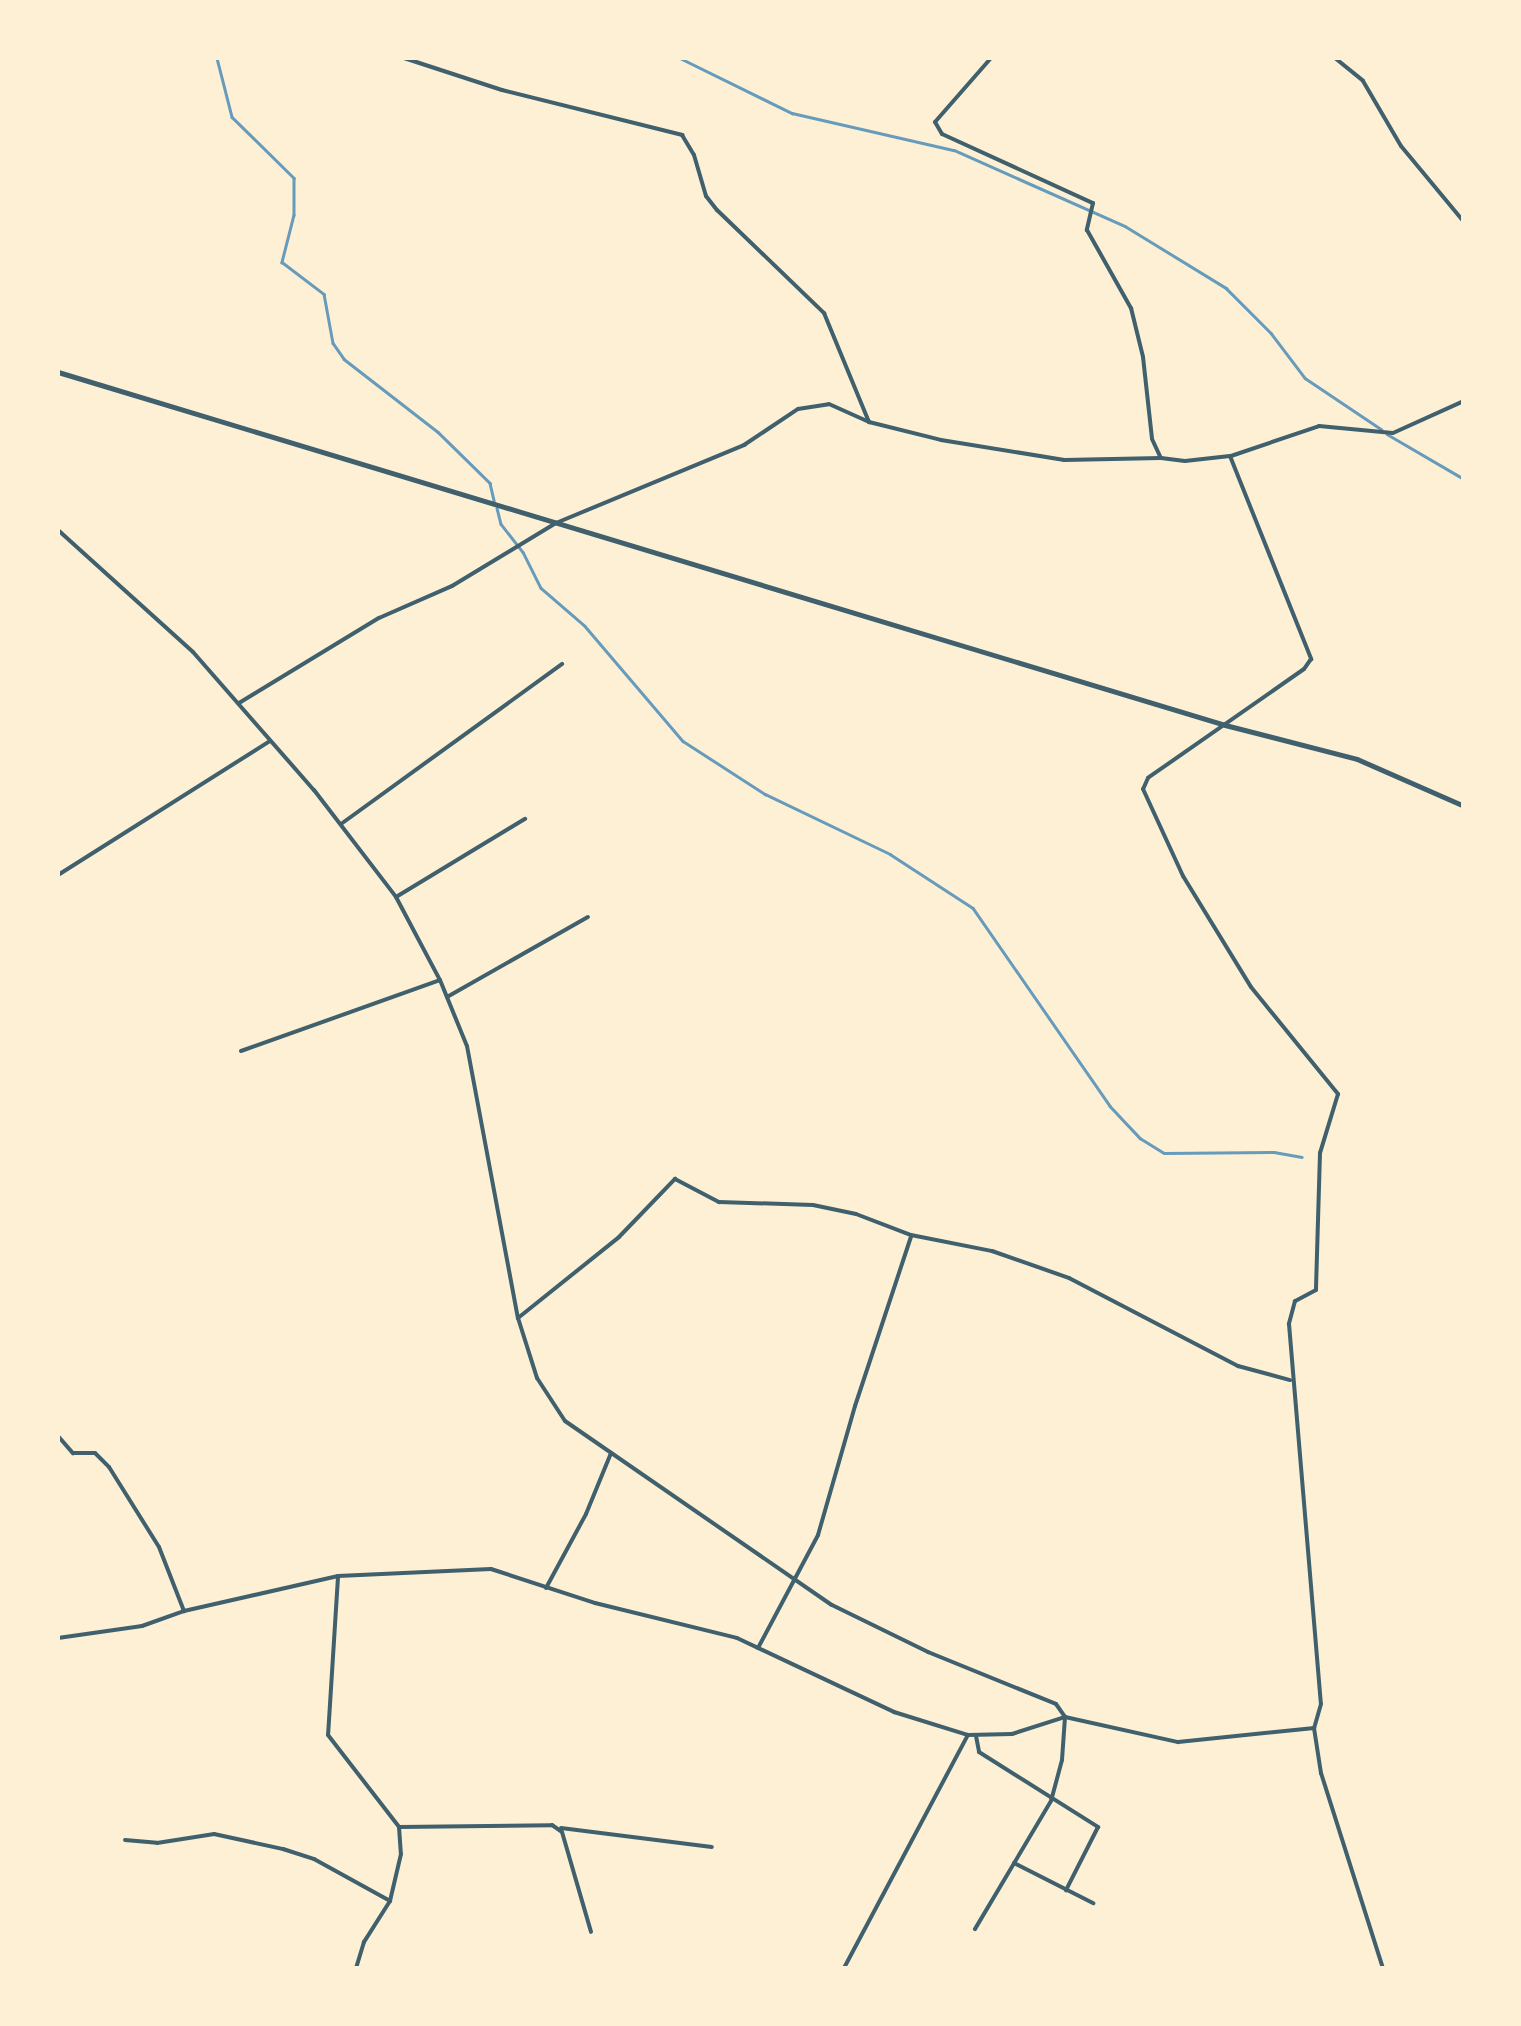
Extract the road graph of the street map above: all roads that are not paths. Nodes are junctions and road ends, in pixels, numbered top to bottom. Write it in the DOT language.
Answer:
graph roads {
  1 [pos="404,58"];
  2 [pos="991,58"];
  3 [pos="1335,58"];
  4 [pos="1464,222"];
  5 [pos="58,372"];
  6 [pos="1464,401"];
  7 [pos="869,422"];
  8 [pos="1230,456"];
  9 [pos="1161,458"];
  10 [pos="556,523"];
  11 [pos="58,530"];
  12 [pos="562,664"];
  13 [pos="238,703"];
  14 [pos="1226,726"];
  15 [pos="270,741"];
  16 [pos="1464,806"];
  17 [pos="526,819"];
  18 [pos="340,824"];
  19 [pos="58,875"];
  20 [pos="396,897"];
  21 [pos="588,916"];
  22 [pos="440,980"];
  23 [pos="447,997"];
  24 [pos="241,1051"];
  25 [pos="911,1235"];
  26 [pos="518,1318"];
  27 [pos="1292,1381"];
  28 [pos="58,1436"];
  29 [pos="612,1452"];
  30 [pos="338,1576"];
  31 [pos="796,1583"];
  32 [pos="546,1588"];
  33 [pos="184,1611"];
  34 [pos="58,1638"];
  35 [pos="758,1648"];
  36 [pos="1064,1717"];
  37 [pos="1314,1728"];
  38 [pos="968,1735"];
  39 [pos="976,1736"];
  40 [pos="1052,1801"];
  41 [pos="399,1827"];
  42 [pos="556,1828"];
  43 [pos="125,1840"];
  44 [pos="712,1847"];
  45 [pos="1014,1864"];
  46 [pos="1066,1890"];
  47 [pos="390,1901"];
  48 [pos="1093,1903"];
  49 [pos="975,1929"];
  50 [pos="591,1932"];
  51 [pos="356,1968"];
  52 [pos="844,1968"];
  53 [pos="1383,1968"];
  1 -- 7 [label="street"];
  2 -- 9 [label="street"];
  3 -- 4 [label="street"];
  5 -- 10 [label="street"];
  6 -- 8 [label="street"];
  7 -- 9 [label="street"];
  7 -- 10 [label="street"];
  8 -- 9 [label="street"];
  8 -- 14 [label="street"];
  10 -- 13 [label="street"];
  10 -- 14 [label="street"];
  11 -- 13 [label="street"];
  12 -- 18 [label="street"];
  13 -- 15 [label="street"];
  14 -- 16 [label="street"];
  14 -- 27 [label="street"];
  15 -- 18 [label="street"];
  15 -- 19 [label="street"];
  17 -- 20 [label="street"];
  18 -- 20 [label="street"];
  20 -- 22 [label="street"];
  21 -- 23 [label="street"];
  22 -- 23 [label="street"];
  22 -- 24 [label="street"];
  23 -- 26 [label="street"];
  25 -- 26 [label="street"];
  25 -- 27 [label="street"];
  25 -- 31 [label="street"];
  26 -- 29 [label="street"];
  27 -- 37 [label="street"];
  28 -- 33 [label="street"];
  29 -- 31 [label="street"];
  29 -- 32 [label="street"];
  30 -- 32 [label="street"];
  30 -- 33 [label="street"];
  30 -- 41 [label="street"];
  31 -- 35 [label="street"];
  31 -- 36 [label="street"];
  32 -- 35 [label="street"];
  33 -- 34 [label="street"];
  35 -- 38 [label="street"];
  36 -- 37 [label="street"];
  36 -- 39 [label="street"];
  36 -- 40 [label="street"];
  37 -- 53 [label="street"];
  38 -- 39 [label="street"];
  38 -- 52 [label="street"];
  39 -- 40 [label="street"];
  40 -- 45 [label="street"];
  40 -- 46 [label="street"];
  41 -- 42 [label="street"];
  41 -- 47 [label="street"];
  42 -- 44 [label="street"];
  42 -- 50 [label="street"];
  43 -- 47 [label="street"];
  45 -- 46 [label="street"];
  45 -- 49 [label="street"];
  46 -- 48 [label="street"];
  47 -- 51 [label="street"];
}
